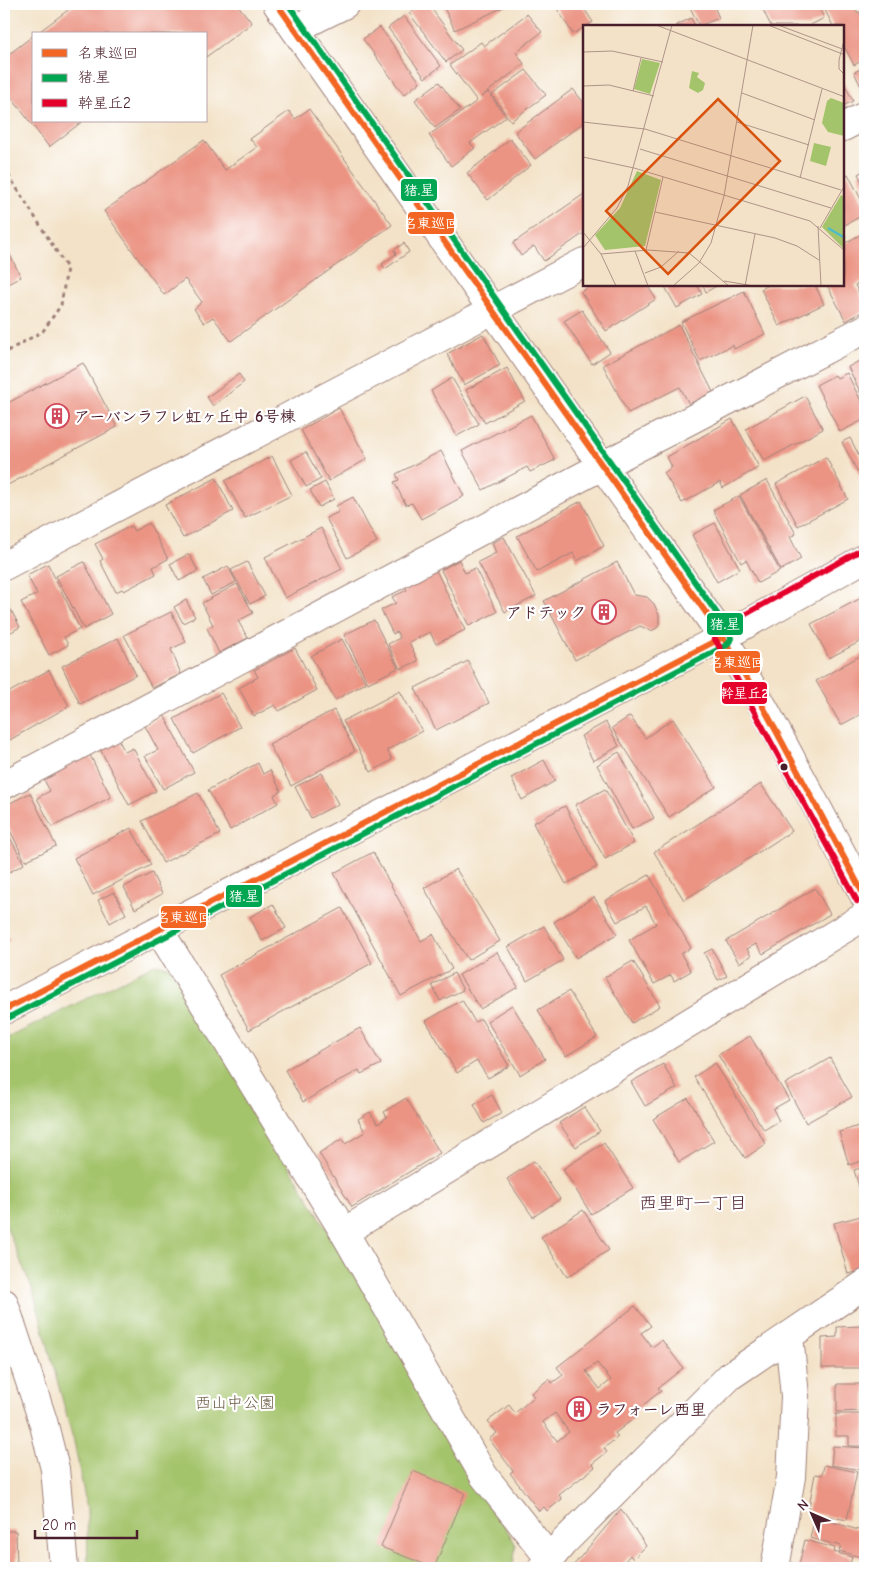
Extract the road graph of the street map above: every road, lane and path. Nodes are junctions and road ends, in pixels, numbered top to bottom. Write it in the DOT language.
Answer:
graph roads {
  1 [pos="277,4"];
  2 [pos="345,4"];
  3 [pos="295,29"];
  4 [pos="865,116"];
  5 [pos="844,126"];
  6 [pos="4,168"];
  7 [pos="583,263"];
  8 [pos="492,310"];
  9 [pos="865,329"];
  10 [pos="4,353"];
  11 [pos="602,466"];
  12 [pos="865,558"];
  13 [pos="4,566"];
  14 [pos="722,637"];
  15 [pos="4,785"];
  16 [pos="865,897"];
  17 [pos="865,916"];
  18 [pos="159,930"];
  19 [pos="4,1010"];
  20 [pos="344,1232"];
  21 [pos="865,1284"];
  22 [pos="4,1303"];
  23 [pos="789,1336"];
  24 [pos="546,1564"];
  25 [pos="64,1568"];
  26 [pos="774,1568"];
  1 -- 3 [label="street"];
  2 -- 3 [label="street"];
  3 -- 8 [label="street"];
  4 -- 5 [label="street"];
  6 -- 10 [label="path"];
  7 -- 8 [label="street"];
  8 -- 11 [label="street"];
  8 -- 13 [label="street"];
  9 -- 11 [label="street"];
  11 -- 14 [label="street"];
  11 -- 15 [label="street"];
  12 -- 14 [label="street"];
  14 -- 16 [label="street"];
  14 -- 18 [label="street"];
  17 -- 20 [label="street"];
  18 -- 19 [label="street"];
  18 -- 20 [label="street"];
  20 -- 24 [label="street"];
  21 -- 23 [label="street"];
  22 -- 25 [label="street"];
  23 -- 24 [label="street"];
  23 -- 26 [label="street"];
}
